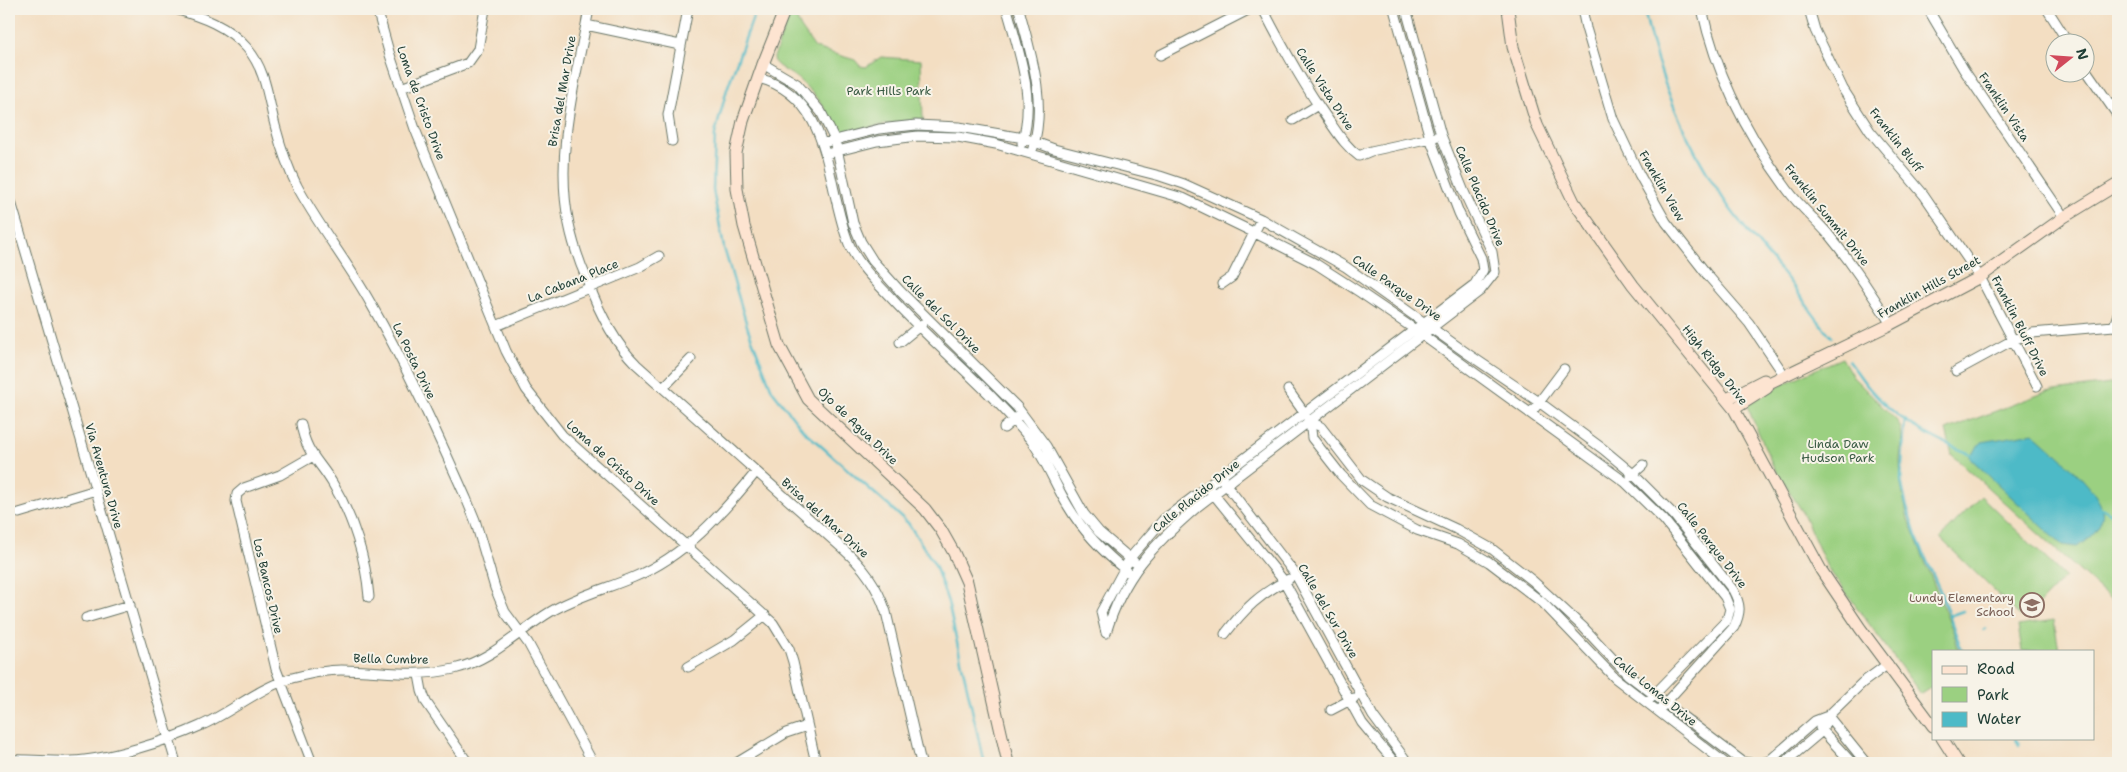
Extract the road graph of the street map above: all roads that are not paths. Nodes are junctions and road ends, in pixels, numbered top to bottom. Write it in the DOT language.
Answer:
graph roads {
  1 [pos="175,9"];
  2 [pos="376,9"];
  3 [pos="485,9"];
  4 [pos="589,9"];
  5 [pos="688,9"];
  6 [pos="785,9"];
  7 [pos="1007,9"];
  8 [pos="1018,9"];
  9 [pos="1250,9"];
  10 [pos="1263,9"];
  11 [pos="1394,9"];
  12 [pos="1406,9"];
  13 [pos="1508,9"];
  14 [pos="1582,9"];
  15 [pos="1702,9"];
  16 [pos="1809,9"];
  17 [pos="1928,9"];
  18 [pos="2047,9"];
  19 [pos="586,25"];
  20 [pos="1411,27"];
  21 [pos="1400,30"];
  22 [pos="2062,32"];
  23 [pos="680,45"];
  24 [pos="1160,55"];
  25 [pos="763,64"];
  26 [pos="1034,67"];
  27 [pos="1023,69"];
  28 [pos="758,78"];
  29 [pos="2094,81"];
  30 [pos="401,88"];
  31 [pos="1318,105"];
  32 [pos="2118,116"];
  33 [pos="1293,120"];
  34 [pos="901,127"];
  35 [pos="959,127"];
  36 [pos="1441,135"];
  37 [pos="903,137"];
  38 [pos="958,137"];
  39 [pos="1024,138"];
  40 [pos="1430,138"];
  41 [pos="835,140"];
  42 [pos="672,141"];
  43 [pos="1035,142"];
  44 [pos="823,143"];
  45 [pos="1020,150"];
  46 [pos="837,151"];
  47 [pos="1032,153"];
  48 [pos="826,154"];
  49 [pos="1144,172"];
  50 [pos="2118,184"];
  51 [pos="1140,186"];
  52 [pos="846,194"];
  53 [pos="9,195"];
  54 [pos="836,197"];
  55 [pos="2064,217"];
  56 [pos="1261,219"];
  57 [pos="1255,233"];
  58 [pos="659,256"];
  59 [pos="1346,267"];
  60 [pos="1483,270"];
  61 [pos="1495,272"];
  62 [pos="1980,277"];
  63 [pos="1338,278"];
  64 [pos="1222,284"];
  65 [pos="590,288"];
  66 [pos="2118,314"];
  67 [pos="927,318"];
  68 [pos="1424,322"];
  69 [pos="1891,324"];
  70 [pos="496,326"];
  71 [pos="919,327"];
  72 [pos="2116,327"];
  73 [pos="1432,328"];
  74 [pos="1418,332"];
  75 [pos="2013,340"];
  76 [pos="900,342"];
  77 [pos="1468,354"];
  78 [pos="691,359"];
  79 [pos="1462,364"];
  80 [pos="1372,367"];
  81 [pos="1564,369"];
  82 [pos="1956,371"];
  83 [pos="1785,376"];
  84 [pos="1770,383"];
  85 [pos="2037,386"];
  86 [pos="664,388"];
  87 [pos="1288,390"];
  88 [pos="1727,398"];
  89 [pos="1539,402"];
  90 [pos="1734,409"];
  91 [pos="1303,412"];
  92 [pos="1022,413"];
  93 [pos="1531,413"];
  94 [pos="1013,420"];
  95 [pos="1310,421"];
  96 [pos="301,424"];
  97 [pos="1004,428"];
  98 [pos="312,456"];
  99 [pos="1643,465"];
  100 [pos="756,472"];
  101 [pos="1633,474"];
  102 [pos="1219,476"];
  103 [pos="1625,482"];
  104 [pos="1061,484"];
  105 [pos="1207,485"];
  106 [pos="1227,485"];
  107 [pos="96,490"];
  108 [pos="1214,495"];
  109 [pos="19,513"];
  110 [pos="1420,513"];
  111 [pos="1414,528"];
  112 [pos="687,546"];
  113 [pos="1130,558"];
  114 [pos="1138,565"];
  115 [pos="1124,569"];
  116 [pos="1133,575"];
  117 [pos="1296,575"];
  118 [pos="1284,581"];
  119 [pos="369,597"];
  120 [pos="1551,597"];
  121 [pos="1543,603"];
  122 [pos="130,605"];
  123 [pos="1740,608"];
  124 [pos="1730,609"];
  125 [pos="765,616"];
  126 [pos="86,618"];
  127 [pos="520,634"];
  128 [pos="1225,634"];
  129 [pos="1888,664"];
  130 [pos="688,667"];
  131 [pos="419,674"];
  132 [pos="281,682"];
  133 [pos="1361,694"];
  134 [pos="1654,694"];
  135 [pos="1350,700"];
  136 [pos="1647,702"];
  137 [pos="1666,703"];
  138 [pos="1331,710"];
  139 [pos="1658,711"];
  140 [pos="1828,716"];
  141 [pos="1815,721"];
  142 [pos="1932,725"];
  143 [pos="807,726"];
  144 [pos="1822,731"];
  145 [pos="169,738"];
  146 [pos="1943,740"];
  147 [pos="1718,743"];
  148 [pos="1712,753"];
  149 [pos="9,760"];
  150 [pos="738,762"];
  151 [pos="176,763"];
  152 [pos="312,763"];
  153 [pos="468,763"];
  154 [pos="593,763"];
  155 [pos="816,763"];
  156 [pos="921,763"];
  157 [pos="1008,763"];
  158 [pos="1395,763"];
  159 [pos="1408,763"];
  160 [pos="1725,763"];
  161 [pos="1750,763"];
  162 [pos="1761,763"];
  163 [pos="1784,763"];
  164 [pos="1852,763"];
  165 [pos="1866,763"];
  166 [pos="1958,763"];
  1 -- 127 [label="street, La Posta Drive"];
  2 -- 30 [label="street, Loma de Cristo Drive"];
  3 -- 30 [label="street"];
  4 -- 19 [label="street, Brisa del Mar Drive"];
  5 -- 23 [label="street"];
  6 -- 25 [label="street, Ojo de Agua Drive"];
  7 -- 27 [label="street"];
  8 -- 26 [label="street"];
  9 -- 24 [label="street"];
  10 -- 31 [label="street, Calle Vista Drive"];
  11 -- 21 [label="street, Calle Placido Drive"];
  12 -- 20 [label="street, Calle Placido Drive"];
  13 -- 88 [label="street, High Ridge Drive"];
  14 -- 83 [label="street, Franklin View"];
  15 -- 69 [label="street, Franklin Summit Drive"];
  16 -- 62 [label="street, Franklin Bluff"];
  17 -- 55 [label="street, Franklin Vista"];
  18 -- 22 [label="street"];
  19 -- 23 [label="street"];
  19 -- 65 [label="street, Brisa del Mar Drive"];
  20 -- 21 [label="street"];
  20 -- 36 [label="street, Calle Placido Drive"];
  21 -- 40 [label="street, Calle Placido Drive"];
  23 -- 42 [label="street"];
  25 -- 28 [label="street, Ojo de Agua Drive"];
  25 -- 41 [label="street, Calle del Sol Drive"];
  26 -- 27 [label="street"];
  26 -- 43 [label="street"];
  27 -- 39 [label="street"];
  28 -- 44 [label="street, Calle del Sol Drive"];
  28 -- 157 [label="street, Ojo de Agua Drive"];
  29 -- 32 [label="street"];
  30 -- 70 [label="street, Loma de Cristo Drive"];
  31 -- 33 [label="street"];
  31 -- 40 [label="street, Calle Vista Drive"];
  34 -- 35 [label="street, Calle Parque Drive"];
  34 -- 37 [label="street"];
  34 -- 41 [label="street, Calle Parque Drive"];
  35 -- 38 [label="street"];
  35 -- 39 [label="street, Calle Parque Drive"];
  36 -- 40 [label="street, Calle Vista Drive"];
  36 -- 61 [label="street, Calle Placido Drive"];
  37 -- 38 [label="street, Calle Parque Drive"];
  37 -- 46 [label="street, Calle Parque Drive"];
  38 -- 45 [label="street, Calle Parque Drive"];
  39 -- 43 [label="street, Calle Parque Drive"];
  39 -- 45 [label="street"];
  40 -- 60 [label="street, Calle Placido Drive"];
  41 -- 44 [label="street, Calle Parque Drive"];
  41 -- 46 [label="street, Calle del Sol Drive"];
  43 -- 47 [label="street"];
  43 -- 49 [label="street, Calle Parque Drive"];
  44 -- 48 [label="street, Calle del Sol Drive"];
  45 -- 47 [label="street, Calle Parque Drive"];
  46 -- 48 [label="street, Calle Parque Drive"];
  46 -- 52 [label="street, Calle del Sol Drive"];
  47 -- 51 [label="street, Calle Parque Drive"];
  48 -- 54 [label="street, Calle del Sol Drive"];
  49 -- 51 [label="street"];
  49 -- 56 [label="street, Calle Parque Drive"];
  50 -- 55 [label="street, Franklin Hills Street"];
  51 -- 57 [label="street, Calle Parque Drive"];
  52 -- 54 [label="street"];
  52 -- 67 [label="street, Calle del Sol Drive"];
  53 -- 107 [label="street, Via Aventura Drive"];
  54 -- 71 [label="street, Calle del Sol Drive"];
  55 -- 62 [label="street, Franklin Hills Street"];
  56 -- 57 [label="street"];
  56 -- 59 [label="street, Calle Parque Drive"];
  57 -- 63 [label="street, Calle Parque Drive"];
  57 -- 64 [label="street"];
  58 -- 65 [label="street, La Cabana Place"];
  59 -- 63 [label="street"];
  59 -- 68 [label="street, Calle Parque Drive"];
  60 -- 61 [label="street"];
  60 -- 68 [label="street, Calle Placido Drive"];
  61 -- 73 [label="street, Calle Placido Drive"];
  62 -- 69 [label="street, Franklin Hills Street"];
  62 -- 75 [label="street, Franklin Bluff Drive"];
  63 -- 74 [label="street, Calle Parque Drive"];
  65 -- 70 [label="street, La Cabana Place"];
  65 -- 86 [label="street, Brisa del Mar Drive"];
  66 -- 72 [label="street"];
  67 -- 71 [label="street"];
  67 -- 92 [label="street, Calle del Sol Drive"];
  68 -- 73 [label="street, Calle Parque Drive"];
  68 -- 74 [label="street, Calle Placido Drive"];
  69 -- 83 [label="street, Franklin Hills Street"];
  70 -- 112 [label="street, Loma de Cristo Drive"];
  71 -- 76 [label="street"];
  71 -- 94 [label="street, Calle del Sol Drive"];
  72 -- 75 [label="street"];
  73 -- 74 [label="street, Calle Placido Drive"];
  73 -- 77 [label="street, Calle Parque Drive"];
  74 -- 79 [label="street, Calle Parque Drive"];
  74 -- 80 [label="street, Calle Placido Drive"];
  75 -- 82 [label="street"];
  75 -- 85 [label="street, Franklin Bluff Drive"];
  77 -- 79 [label="street"];
  77 -- 89 [label="street, Calle Parque Drive"];
  78 -- 86 [label="street"];
  79 -- 93 [label="street, Calle Parque Drive"];
  80 -- 91 [label="street, Calle Placido Drive"];
  80 -- 95 [label="street, Calle Placido Drive"];
  81 -- 89 [label="street"];
  83 -- 84 [label="street, Franklin Hills Street"];
  84 -- 88 [label="street, Franklin Hills Street"];
  84 -- 90 [label="street, Franklin Hills Street"];
  86 -- 100 [label="street, Brisa del Mar Drive"];
  87 -- 91 [label="street, Calle Lomas Drive"];
  88 -- 90 [label="street, High Ridge Drive"];
  89 -- 93 [label="street"];
  89 -- 101 [label="street, Calle Parque Drive"];
  90 -- 129 [label="street, High Ridge Drive"];
  91 -- 95 [label="street, Calle Lomas Drive"];
  91 -- 102 [label="street, Calle Placido Drive"];
  92 -- 94 [label="street"];
  92 -- 104 [label="street, Calle del Sol Drive"];
  93 -- 103 [label="street, Calle Parque Drive"];
  94 -- 97 [label="street"];
  94 -- 104 [label="street, Calle del Sol Drive"];
  95 -- 106 [label="street, Calle Placido Drive"];
  95 -- 110 [label="street, Calle Lomas Drive"];
  95 -- 111 [label="street, Calle Lomas Drive"];
  96 -- 98 [label="street"];
  98 -- 119 [label="street"];
  98 -- 132 [label="street, Los Bancos Drive"];
  99 -- 101 [label="street"];
  100 -- 112 [label="street, Bella Cumbre"];
  100 -- 156 [label="street, Brisa del Mar Drive"];
  101 -- 103 [label="street"];
  101 -- 123 [label="street, Calle Parque Drive"];
  102 -- 105 [label="street, Calle Placido Drive"];
  102 -- 106 [label="street, Calle del Sur Drive"];
  103 -- 124 [label="street, Calle Parque Drive"];
  104 -- 113 [label="street, Calle del Sol Drive"];
  104 -- 115 [label="street, Calle del Sol Drive"];
  105 -- 108 [label="street, Calle del Sur Drive"];
  105 -- 113 [label="street, Calle Placido Drive"];
  106 -- 108 [label="street, Calle Placido Drive"];
  106 -- 117 [label="street, Calle del Sur Drive"];
  107 -- 109 [label="street"];
  107 -- 122 [label="street, Via Aventura Drive"];
  108 -- 114 [label="street, Calle Placido Drive"];
  108 -- 118 [label="street, Calle del Sur Drive"];
  110 -- 111 [label="street"];
  110 -- 120 [label="street, Calle Lomas Drive"];
  111 -- 121 [label="street, Calle Lomas Drive"];
  112 -- 125 [label="street, Loma de Cristo Drive"];
  112 -- 127 [label="street, Bella Cumbre"];
  113 -- 114 [label="street, Calle del Sol Drive"];
  113 -- 115 [label="street, Calle Placido Drive"];
  114 -- 116 [label="street, Calle Placido Drive"];
  115 -- 116 [label="street, Calle del Sol Drive"];
  115 -- 116 [label="street, Calle Placido Drive"];
  117 -- 118 [label="street"];
  117 -- 133 [label="street, Calle del Sur Drive"];
  118 -- 128 [label="street"];
  118 -- 135 [label="street, Calle del Sur Drive"];
  120 -- 121 [label="street"];
  120 -- 134 [label="street, Calle Lomas Drive"];
  121 -- 136 [label="street, Calle Lomas Drive"];
  122 -- 126 [label="street"];
  122 -- 145 [label="street, Via Aventura Drive"];
  123 -- 124 [label="street"];
  123 -- 137 [label="street, Calle Parque Drive"];
  124 -- 134 [label="street"];
  125 -- 130 [label="street"];
  125 -- 143 [label="street, Loma de Cristo Drive"];
  127 -- 131 [label="street, Bella Cumbre"];
  127 -- 154 [label="street, La Posta Drive"];
  129 -- 140 [label="street"];
  129 -- 142 [label="street, High Ridge Drive"];
  131 -- 132 [label="street, Bella Cumbre"];
  131 -- 153 [label="street"];
  132 -- 145 [label="street, Bella Cumbre"];
  132 -- 152 [label="street, Los Bancos Drive"];
  133 -- 135 [label="street"];
  133 -- 159 [label="street, Calle del Sur Drive"];
  134 -- 136 [label="street"];
  134 -- 137 [label="street, Calle Lomas Drive"];
  135 -- 138 [label="street"];
  135 -- 158 [label="street, Calle del Sur Drive"];
  136 -- 139 [label="street, Calle Lomas Drive"];
  137 -- 139 [label="street, Calle Parque Drive"];
  137 -- 147 [label="street, Calle Lomas Drive"];
  139 -- 148 [label="street, Calle Lomas Drive"];
  140 -- 141 [label="street"];
  140 -- 144 [label="street"];
  140 -- 165 [label="street"];
  141 -- 144 [label="street"];
  141 -- 162 [label="street"];
  143 -- 150 [label="street"];
  143 -- 155 [label="street, Loma de Cristo Drive"];
  144 -- 163 [label="street"];
  144 -- 164 [label="street"];
  145 -- 149 [label="street, Bella Cumbre"];
  145 -- 151 [label="street, Via Aventura Drive"];
  146 -- 166 [label="street"];
  147 -- 148 [label="street"];
  147 -- 161 [label="street, Calle Lomas Drive"];
  148 -- 160 [label="street, Calle Lomas Drive"];
}
